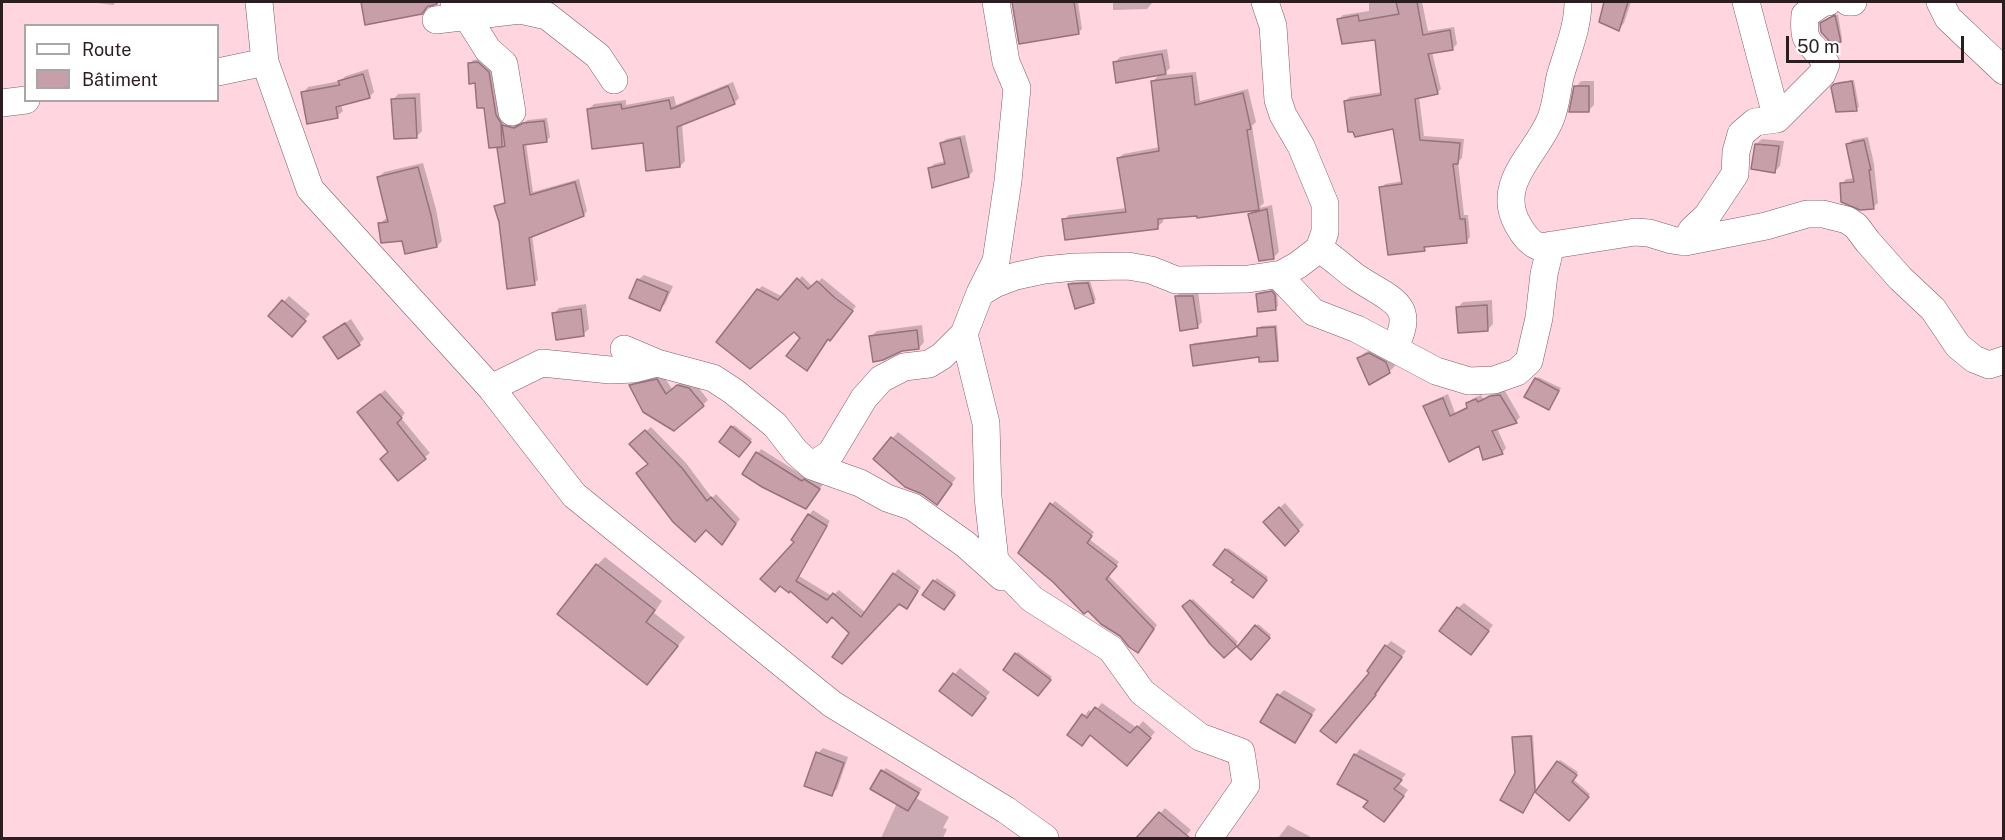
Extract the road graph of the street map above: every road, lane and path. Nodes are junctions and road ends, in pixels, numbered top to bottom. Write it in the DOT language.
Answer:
graph roads {
  1 [pos="259,2"];
  2 [pos="996,2"];
  3 [pos="1265,2"];
  4 [pos="1578,2"];
  5 [pos="1746,2"];
  6 [pos="1828,2"];
  7 [pos="1848,2"];
  8 [pos="1853,2"];
  9 [pos="1940,2"];
  10 [pos="1799,8"];
  11 [pos="452,12"];
  12 [pos="265,62"];
  13 [pos="2004,71"];
  14 [pos="219,72"];
  15 [pos="615,80"];
  16 [pos="24,100"];
  17 [pos="2,104"];
  18 [pos="512,112"];
  19 [pos="1777,119"];
  20 [pos="1685,242"];
  21 [pos="1551,245"];
  22 [pos="1319,249"];
  23 [pos="1278,275"];
  24 [pos="980,293"];
  25 [pos="964,334"];
  26 [pos="1394,348"];
  27 [pos="624,349"];
  28 [pos="2004,360"];
  29 [pos="657,363"];
  30 [pos="491,388"];
  31 [pos="812,466"];
  32 [pos="1032,599"];
  33 [pos="1046,838"];
  34 [pos="1209,838"];
  1 -- 12 [label="street"];
  2 -- 24 [label="street"];
  3 -- 22 [label="street"];
  4 -- 21 [label="street"];
  5 -- 19 [label="street"];
  6 -- 10 [label="street"];
  7 -- 8 [label="street"];
  9 -- 13 [label="street"];
  10 -- 19 [label="street"];
  11 -- 15 [label="street"];
  11 -- 18 [label="street"];
  12 -- 14 [label="street"];
  12 -- 30 [label="street"];
  16 -- 17 [label="street"];
  19 -- 20 [label="street"];
  20 -- 21 [label="street"];
  20 -- 28 [label="street"];
  21 -- 26 [label="street"];
  22 -- 23 [label="street"];
  22 -- 26 [label="street"];
  23 -- 24 [label="street"];
  23 -- 26 [label="street"];
  24 -- 25 [label="street"];
  25 -- 31 [label="street"];
  25 -- 32 [label="street"];
  27 -- 29 [label="street"];
  29 -- 30 [label="street"];
  29 -- 31 [label="street"];
  30 -- 33 [label="street"];
  31 -- 32 [label="street"];
  32 -- 34 [label="street"];
}
